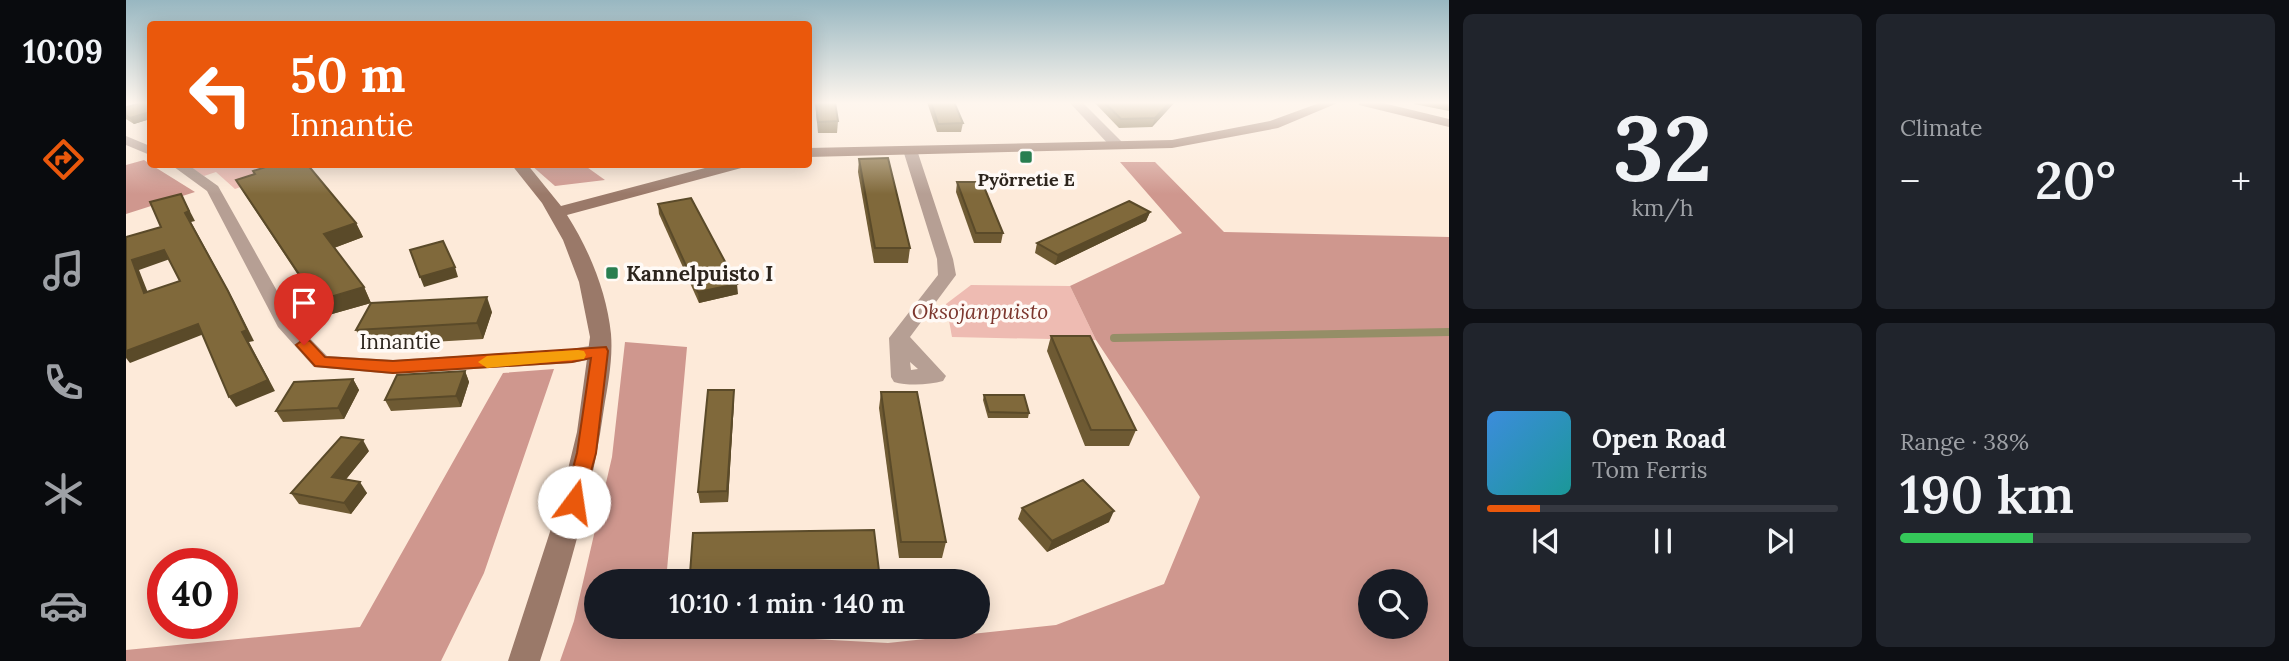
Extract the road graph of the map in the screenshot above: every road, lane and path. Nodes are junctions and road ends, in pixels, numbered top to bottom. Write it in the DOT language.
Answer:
graph roads {
  1 [pos="1105,133"];
  2 [pos="1237,133"];
  3 [pos="126,140"];
  4 [pos="1117,145"];
  5 [pos="147,150"];
  6 [pos="910,150"];
  7 [pos="812,153"];
  8 [pos="183,168"];
  9 [pos="521,168"];
  10 [pos="725,168"];
  11 [pos="558,212"];
  12 [pos="899,338"];
  13 [pos="600,351"];
  14 [pos="524,661"];
  1 -- 4 [label="street"];
  2 -- 4 [label="street"];
  3 -- 5 [label="street"];
  4 -- 6 [label="street"];
  6 -- 7 [label="street"];
  6 -- 12 [label="street"];
  8 -- 13 [label="street, Innantie"];
  9 -- 11 [label="street"];
  10 -- 11 [label="street"];
  11 -- 13 [label="street"];
  13 -- 14 [label="street"];
}
